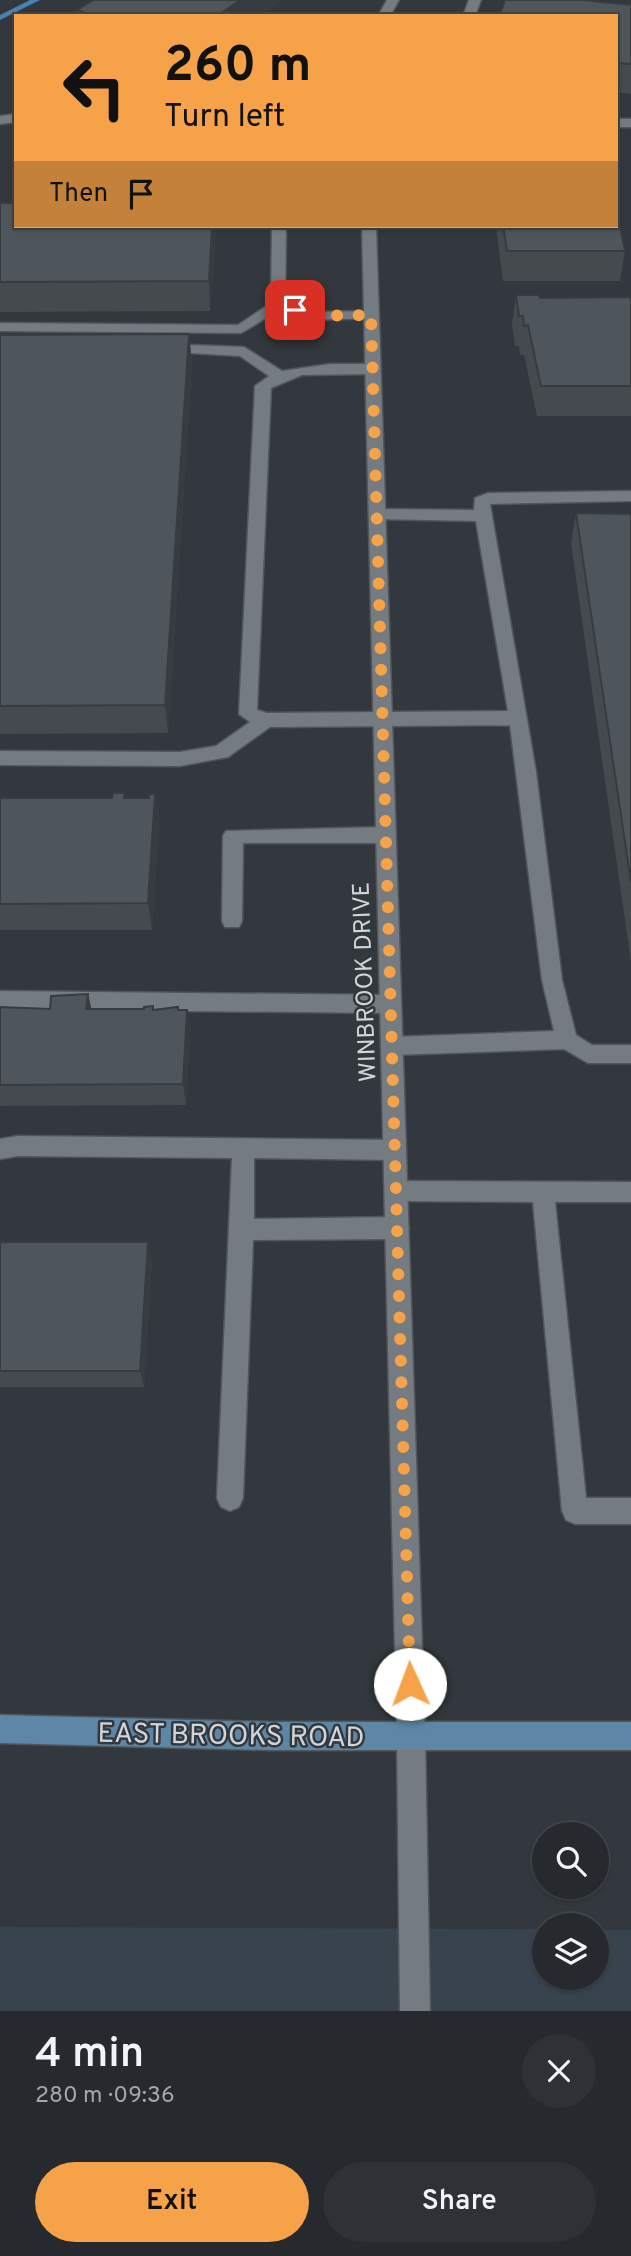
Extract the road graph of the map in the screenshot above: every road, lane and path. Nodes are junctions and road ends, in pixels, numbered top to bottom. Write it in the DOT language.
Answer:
graph roads {
  1 [pos="279,228"];
  2 [pos="369,228"];
  3 [pos="278,305"];
  4 [pos="371,315"];
  5 [pos="0,327"];
  6 [pos="146,348"];
  7 [pos="373,369"];
  8 [pos="278,375"];
  9 [pos="631,496"];
  10 [pos="377,514"];
  11 [pos="484,516"];
  12 [pos="382,718"];
  13 [pos="518,719"];
  14 [pos="267,720"];
  15 [pos="0,758"];
  16 [pos="386,835"];
  17 [pos="232,921"];
  18 [pos="0,1000"];
  19 [pos="390,1004"];
  20 [pos="566,1040"];
  21 [pos="392,1045"];
  22 [pos="631,1054"];
  23 [pos="243,1148"];
  24 [pos="0,1149"];
  25 [pos="395,1150"];
  26 [pos="396,1191"];
  27 [pos="543,1192"];
  28 [pos="631,1192"];
  29 [pos="397,1228"];
  30 [pos="242,1230"];
  31 [pos="230,1498"];
  32 [pos="631,1511"];
  33 [pos="0,1729"];
  34 [pos="631,1735"];
  35 [pos="411,1737"];
  36 [pos="415,2011"];
  1 -- 3 [label="street"];
  2 -- 4 [label="street, WINBROOK DRIVE"];
  3 -- 4 [label="street"];
  3 -- 5 [label="street"];
  4 -- 7 [label="street, WINBROOK DRIVE"];
  6 -- 8 [label="street"];
  7 -- 8 [label="street"];
  7 -- 10 [label="street, WINBROOK DRIVE"];
  8 -- 14 [label="street"];
  9 -- 11 [label="street"];
  10 -- 11 [label="street"];
  10 -- 12 [label="street, WINBROOK DRIVE"];
  11 -- 13 [label="street"];
  12 -- 13 [label="street"];
  12 -- 14 [label="street"];
  12 -- 16 [label="street, WINBROOK DRIVE"];
  13 -- 20 [label="street"];
  14 -- 15 [label="street"];
  16 -- 17 [label="street"];
  16 -- 19 [label="street, WINBROOK DRIVE"];
  18 -- 19 [label="street"];
  19 -- 21 [label="street, WINBROOK DRIVE"];
  20 -- 21 [label="street"];
  20 -- 22 [label="street"];
  21 -- 25 [label="street, WINBROOK DRIVE"];
  23 -- 24 [label="street"];
  23 -- 25 [label="street"];
  23 -- 30 [label="street"];
  25 -- 26 [label="street, WINBROOK DRIVE"];
  26 -- 27 [label="street"];
  26 -- 29 [label="street, WINBROOK DRIVE"];
  27 -- 28 [label="street"];
  27 -- 32 [label="street"];
  29 -- 30 [label="street"];
  29 -- 35 [label="street, WINBROOK DRIVE"];
  30 -- 31 [label="street"];
  33 -- 35 [label="main road, EAST BROOKS ROAD"];
  34 -- 35 [label="main road, EAST BROOKS ROAD"];
  35 -- 36 [label="street, WINBROOK DRIVE"];
}
